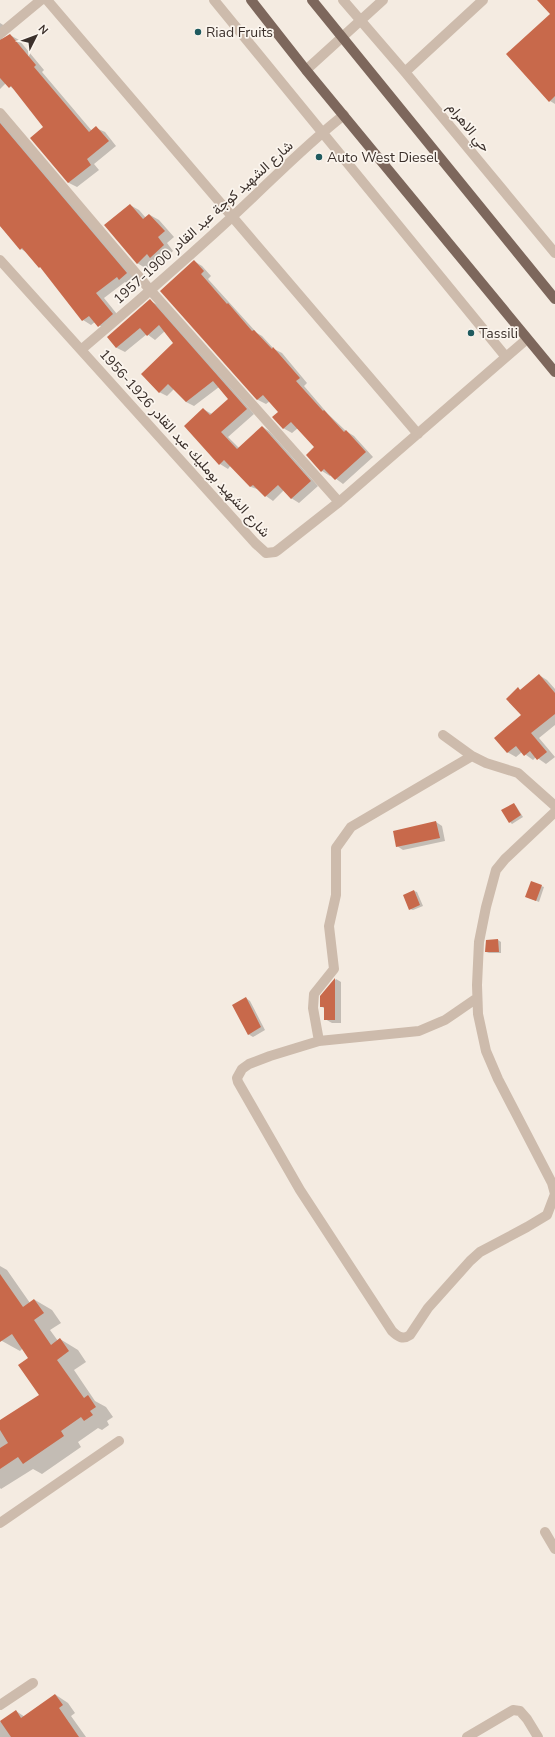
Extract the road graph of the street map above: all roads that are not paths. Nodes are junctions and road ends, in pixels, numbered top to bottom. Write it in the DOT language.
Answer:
graph roads {
  1 [pos="41,0"];
  2 [pos="47,0"];
  3 [pos="214,0"];
  4 [pos="251,0"];
  5 [pos="312,0"];
  6 [pos="343,0"];
  7 [pos="383,0"];
  8 [pos="483,0"];
  9 [pos="361,21"];
  10 [pos="0,34"];
  11 [pos="343,37"];
  12 [pos="306,70"];
  13 [pos="406,72"];
  14 [pos="0,113"];
  15 [pos="344,115"];
  16 [pos="321,133"];
  17 [pos="232,217"];
  18 [pos="555,253"];
  19 [pos="0,260"];
  20 [pos="151,291"];
  21 [pos="555,299"];
  22 [pos="527,339"];
  23 [pos="82,349"];
  24 [pos="506,357"];
  25 [pos="555,372"];
  26 [pos="418,434"];
  27 [pos="339,502"];
  28 [pos="443,735"];
  29 [pos="472,756"];
  30 [pos="555,806"];
  31 [pos="555,812"];
  32 [pos="477,998"];
  33 [pos="319,1040"];
  34 [pos="555,1194"];
  35 [pos="119,1441"];
  36 [pos="0,1523"];
  37 [pos="545,1532"];
  38 [pos="555,1549"];
  39 [pos="33,1683"];
  40 [pos="0,1705"];
  41 [pos="467,1737"];
  42 [pos="538,1737"];
  1 -- 10 [label="street"];
  2 -- 17 [label="street"];
  3 -- 16 [label="street"];
  4 -- 12 [label="main road"];
  5 -- 11 [label="main road"];
  6 -- 9 [label="street, حي الاهرام"];
  7 -- 9 [label="street"];
  8 -- 13 [label="street"];
  9 -- 11 [label="street"];
  9 -- 13 [label="street, حي الاهرام"];
  11 -- 12 [label="street"];
  11 -- 21 [label="main road"];
  12 -- 15 [label="main road"];
  13 -- 18 [label="street, حي الاهرام"];
  14 -- 20 [label="street"];
  15 -- 16 [label="street, شارع الشهيد كوجة عبد القادر 1900-1957"];
  15 -- 22 [label="main road"];
  16 -- 17 [label="street, شارع الشهيد كوجة عبد القادر 1900-1957"];
  16 -- 24 [label="street"];
  17 -- 20 [label="street, شارع الشهيد كوجة عبد القادر 1900-1957"];
  17 -- 26 [label="street"];
  19 -- 23 [label="street, شارع الشهيد بومليك عبد القادر 1926-1956"];
  20 -- 23 [label="street, شارع الشهيد كوجة عبد القادر 1900-1957"];
  20 -- 27 [label="street"];
  22 -- 24 [label="street, شارع الشهيد بومليك عبد القادر 1926-1956"];
  22 -- 25 [label="main road"];
  23 -- 27 [label="street, شارع الشهيد بومليك عبد القادر 1926-1956"];
  24 -- 26 [label="street, شارع الشهيد بومليك عبد القادر 1926-1956"];
  26 -- 27 [label="street, شارع الشهيد بومليك عبد القادر 1926-1956"];
  28 -- 29 [label="street"];
  29 -- 30 [label="street"];
  29 -- 33 [label="street"];
  31 -- 32 [label="street"];
  32 -- 33 [label="street"];
  32 -- 34 [label="street"];
  33 -- 34 [label="street"];
  35 -- 36 [label="street"];
  37 -- 38 [label="street"];
  39 -- 40 [label="street"];
  41 -- 42 [label="street"];
}
